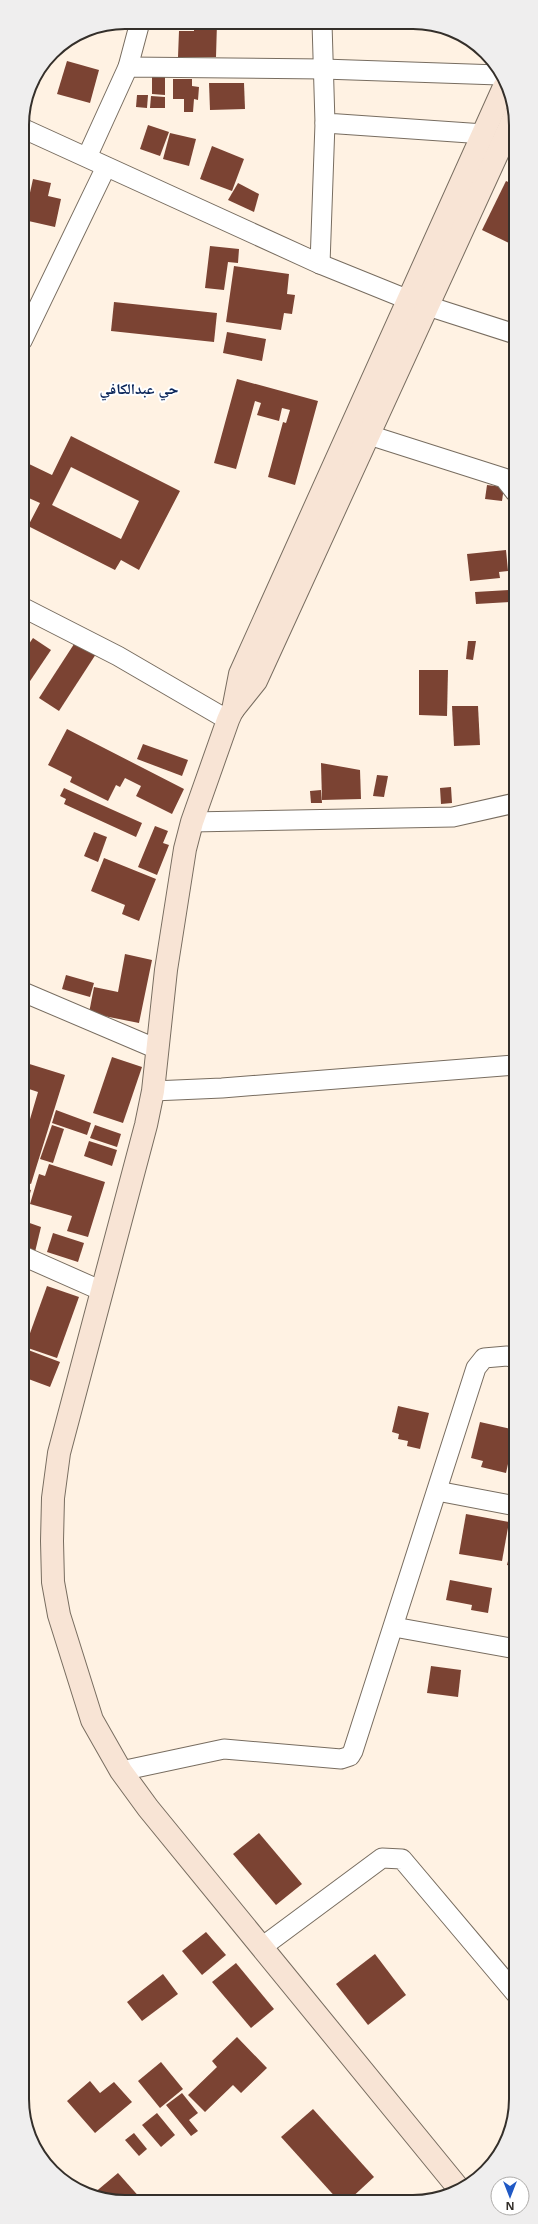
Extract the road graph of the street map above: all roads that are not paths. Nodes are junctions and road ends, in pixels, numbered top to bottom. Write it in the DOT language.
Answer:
graph roads {
  1 [pos="138,29"];
  2 [pos="322,29"];
  3 [pos="128,67"];
  4 [pos="323,69"];
  5 [pos="495,76"];
  6 [pos="502,91"];
  7 [pos="324,123"];
  8 [pos="509,127"];
  9 [pos="29,131"];
  10 [pos="484,134"];
  11 [pos="87,157"];
  12 [pos="106,167"];
  13 [pos="320,264"];
  14 [pos="418,303"];
  15 [pos="29,326"];
  16 [pos="509,332"];
  17 [pos="369,435"];
  18 [pos="509,484"];
  19 [pos="29,611"];
  20 [pos="230,716"];
  21 [pos="509,804"];
  22 [pos="192,822"];
  23 [pos="29,995"];
  24 [pos="157,1049"];
  25 [pos="509,1065"];
  26 [pos="153,1091"];
  27 [pos="29,1259"];
  28 [pos="102,1291"];
  29 [pos="509,1356"];
  30 [pos="437,1491"];
  31 [pos="509,1505"];
  32 [pos="394,1628"];
  33 [pos="509,1648"];
  34 [pos="121,1771"];
  35 [pos="262,1948"];
  36 [pos="509,1986"];
  37 [pos="454,2186"];
  1 -- 3 [label="street"];
  2 -- 4 [label="street"];
  3 -- 4 [label="street"];
  3 -- 11 [label="street"];
  4 -- 5 [label="street"];
  4 -- 7 [label="street"];
  6 -- 10 [label="street"];
  7 -- 10 [label="street"];
  7 -- 13 [label="street"];
  8 -- 14 [label="street"];
  9 -- 11 [label="street"];
  10 -- 14 [label="street"];
  11 -- 12 [label="street"];
  12 -- 13 [label="street"];
  12 -- 15 [label="street"];
  13 -- 14 [label="street"];
  14 -- 16 [label="street"];
  14 -- 17 [label="street"];
  14 -- 20 [label="street"];
  17 -- 18 [label="street"];
  17 -- 20 [label="street"];
  19 -- 20 [label="street"];
  20 -- 22 [label="street"];
  21 -- 22 [label="street"];
  22 -- 24 [label="street"];
  23 -- 24 [label="street"];
  24 -- 26 [label="street"];
  25 -- 26 [label="street"];
  26 -- 28 [label="street"];
  27 -- 28 [label="street"];
  28 -- 34 [label="street"];
  29 -- 30 [label="street"];
  30 -- 31 [label="street"];
  30 -- 32 [label="street"];
  32 -- 33 [label="street"];
  32 -- 34 [label="street"];
  34 -- 35 [label="street"];
  35 -- 36 [label="street"];
  35 -- 37 [label="street"];
}
